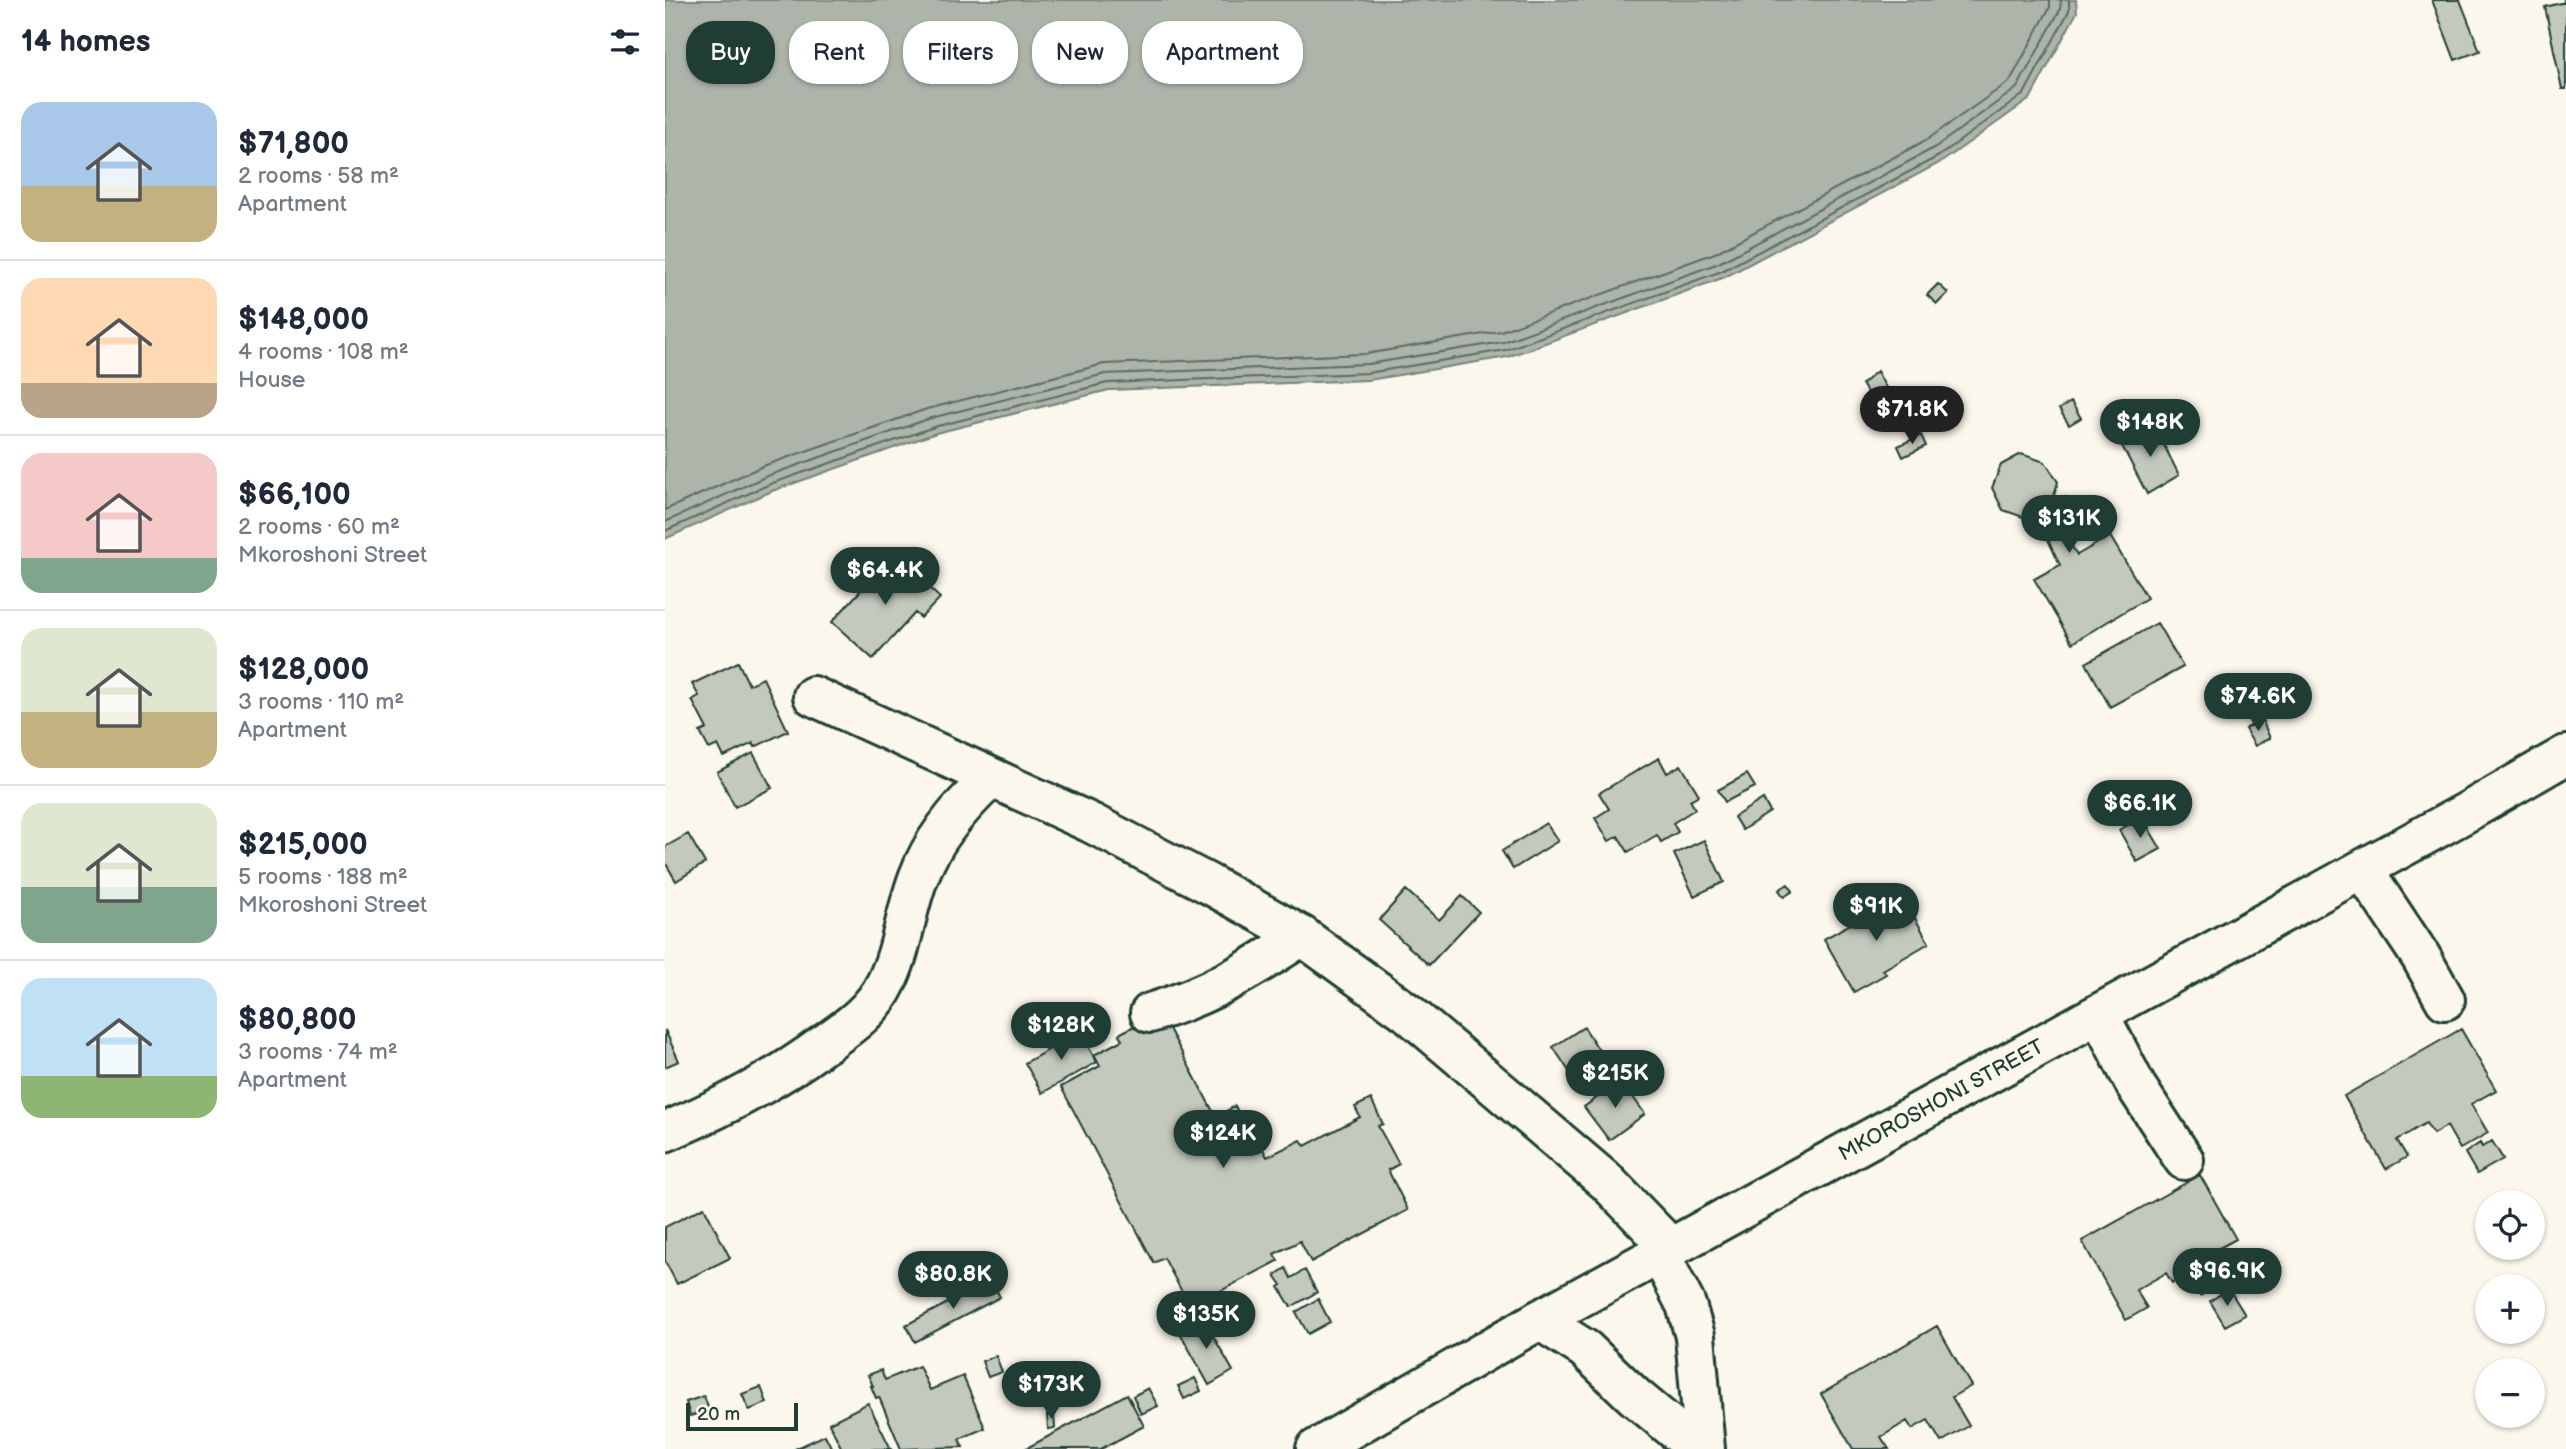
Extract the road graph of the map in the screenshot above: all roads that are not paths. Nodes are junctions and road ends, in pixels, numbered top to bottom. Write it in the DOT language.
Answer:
graph roads {
  1 [pos="813,696"];
  2 [pos="2566,755"];
  3 [pos="990,779"];
  4 [pos="2363,870"];
  5 [pos="1302,936"];
  6 [pos="2445,1000"];
  7 [pos="1150,1013"];
  8 [pos="2099,1014"];
  9 [pos="665,1132"];
  10 [pos="2184,1160"];
  11 [pos="1665,1251"];
  12 [pos="1539,1320"];
  13 [pos="1317,1449"];
  14 [pos="1698,1449"];
  15 [pos="1705,1449"];
  1 -- 3 [label="street"];
  2 -- 4 [label="street, MKOROSHONI STREET"];
  3 -- 5 [label="street"];
  3 -- 9 [label="street"];
  4 -- 6 [label="street"];
  4 -- 8 [label="street, MKOROSHONI STREET"];
  5 -- 7 [label="street"];
  5 -- 11 [label="street"];
  8 -- 10 [label="street"];
  8 -- 11 [label="street, MKOROSHONI STREET"];
  11 -- 12 [label="street, MKOROSHONI STREET"];
  11 -- 15 [label="street"];
  12 -- 13 [label="street, MKOROSHONI STREET"];
  12 -- 14 [label="street"];
}
